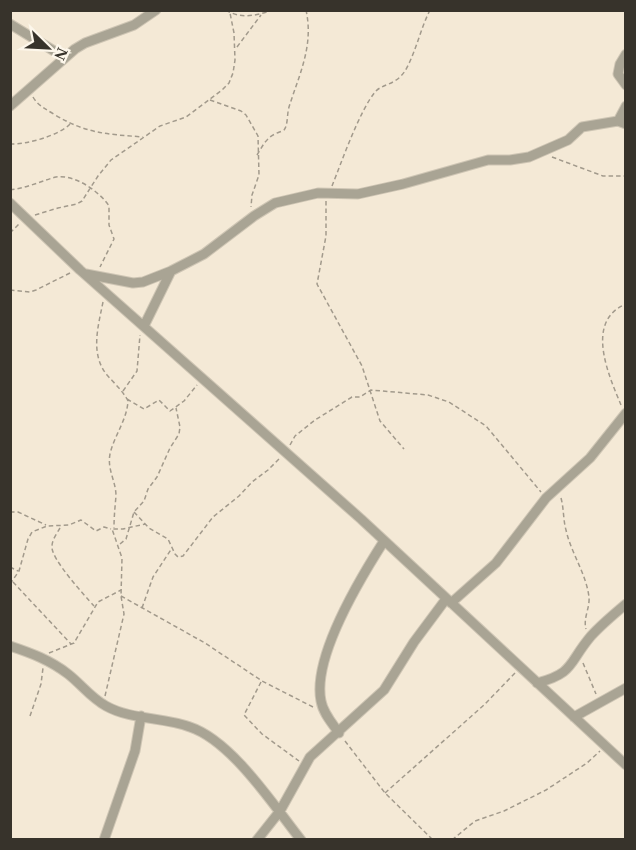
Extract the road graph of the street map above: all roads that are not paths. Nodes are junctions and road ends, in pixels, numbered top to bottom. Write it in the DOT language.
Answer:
graph roads {
  1 [pos="156,10"];
  2 [pos="10,24"];
  3 [pos="626,54"];
  4 [pos="64,57"];
  5 [pos="626,85"];
  6 [pos="10,106"];
  7 [pos="626,106"];
  8 [pos="622,122"];
  9 [pos="10,203"];
  10 [pos="171,271"];
  11 [pos="82,272"];
  12 [pos="145,326"];
  13 [pos="625,413"];
  14 [pos="384,541"];
  15 [pos="448,601"];
  16 [pos="626,604"];
  17 [pos="10,646"];
  18 [pos="537,683"];
  19 [pos="626,688"];
  20 [pos="141,716"];
  21 [pos="574,717"];
  22 [pos="339,733"];
  23 [pos="626,765"];
  24 [pos="280,811"];
  25 [pos="104,840"];
  26 [pos="257,840"];
  27 [pos="301,840"];
  1 -- 4 [label="street"];
  2 -- 4 [label="street"];
  3 -- 5 [label="street"];
  4 -- 6 [label="street"];
  7 -- 8 [label="street"];
  8 -- 10 [label="street"];
  9 -- 11 [label="street"];
  10 -- 11 [label="street"];
  10 -- 12 [label="street"];
  11 -- 12 [label="street"];
  12 -- 14 [label="street"];
  13 -- 15 [label="street"];
  14 -- 15 [label="street"];
  14 -- 22 [label="street"];
  15 -- 18 [label="street"];
  15 -- 22 [label="street"];
  16 -- 18 [label="street"];
  17 -- 20 [label="street"];
  18 -- 21 [label="street"];
  19 -- 21 [label="street"];
  20 -- 24 [label="street"];
  20 -- 25 [label="street"];
  21 -- 23 [label="street"];
  22 -- 24 [label="street"];
  24 -- 26 [label="street"];
  24 -- 27 [label="street"];
}
